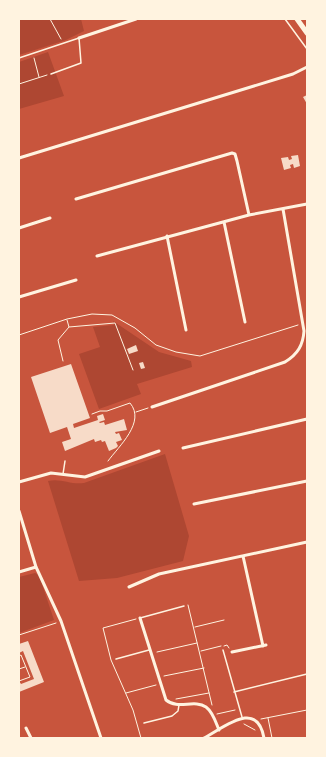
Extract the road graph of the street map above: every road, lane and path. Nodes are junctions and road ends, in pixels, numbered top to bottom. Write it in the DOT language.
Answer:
graph roads {
  1 [pos="50,19"];
  2 [pos="118,19"];
  3 [pos="136,19"];
  4 [pos="285,19"];
  5 [pos="297,19"];
  6 [pos="121,24"];
  7 [pos="307,32"];
  8 [pos="78,38"];
  9 [pos="64,43"];
  10 [pos="307,49"];
  11 [pos="33,53"];
  12 [pos="19,58"];
  13 [pos="307,68"];
  14 [pos="51,74"];
  15 [pos="39,77"];
  16 [pos="19,84"];
  17 [pos="19,158"];
  18 [pos="76,199"];
  19 [pos="307,204"];
  20 [pos="283,209"];
  21 [pos="249,215"];
  22 [pos="50,218"];
  23 [pos="224,222"];
  24 [pos="19,228"];
  25 [pos="167,236"];
  26 [pos="97,256"];
  27 [pos="76,280"];
  28 [pos="19,297"];
  29 [pos="67,319"];
  30 [pos="245,322"];
  31 [pos="307,323"];
  32 [pos="303,324"];
  33 [pos="69,327"];
  34 [pos="186,330"];
  35 [pos="19,335"];
  36 [pos="63,361"];
  37 [pos="133,370"];
  38 [pos="152,407"];
  39 [pos="136,412"];
  40 [pos="92,414"];
  41 [pos="307,419"];
  42 [pos="183,448"];
  43 [pos="159,451"];
  44 [pos="65,461"];
  45 [pos="108,461"];
  46 [pos="63,474"];
  47 [pos="307,481"];
  48 [pos="19,482"];
  49 [pos="194,504"];
  50 [pos="19,511"];
  51 [pos="307,542"];
  52 [pos="243,556"];
  53 [pos="36,567"];
  54 [pos="19,572"];
  55 [pos="129,587"];
  56 [pos="184,606"];
  57 [pos="140,618"];
  58 [pos="224,620"];
  59 [pos="61,621"];
  60 [pos="195,627"];
  61 [pos="19,635"];
  62 [pos="198,642"];
  63 [pos="223,650"];
  64 [pos="150,651"];
  65 [pos="200,651"];
  66 [pos="232,652"];
  67 [pos="19,656"];
  68 [pos="116,659"];
  69 [pos="26,666"];
  70 [pos="204,668"];
  71 [pos="19,669"];
  72 [pos="307,674"];
  73 [pos="157,677"];
  74 [pos="19,681"];
  75 [pos="160,684"];
  76 [pos="234,692"];
  77 [pos="126,693"];
  78 [pos="209,693"];
  79 [pos="169,702"];
  80 [pos="179,706"];
  81 [pos="213,707"];
  82 [pos="240,709"];
  83 [pos="307,710"];
  84 [pos="215,714"];
  85 [pos="242,717"];
  86 [pos="268,718"];
  87 [pos="236,720"];
  88 [pos="257,722"];
  89 [pos="144,723"];
  90 [pos="26,728"];
  91 [pos="219,730"];
  92 [pos="264,736"];
  93 [pos="31,738"];
  94 [pos="101,738"];
  95 [pos="142,738"];
  96 [pos="204,738"];
  97 [pos="272,738"];
  1 -- 9 [label="path"];
  2 -- 6 [label="street"];
  3 -- 6 [label="street"];
  4 -- 10 [label="lane"];
  5 -- 7 [label="main road"];
  6 -- 8 [label="street"];
  8 -- 9 [label="lane"];
  8 -- 14 [label="lane"];
  9 -- 11 [label="lane"];
  11 -- 12 [label="lane"];
  11 -- 15 [label="path"];
  13 -- 17 [label="street"];
  14 -- 15 [label="path"];
  15 -- 16 [label="path"];
  18 -- 21 [label="street"];
  19 -- 20 [label="street"];
  20 -- 21 [label="street"];
  20 -- 32 [label="street"];
  21 -- 23 [label="street"];
  22 -- 24 [label="street"];
  23 -- 25 [label="street"];
  23 -- 30 [label="street"];
  25 -- 26 [label="street"];
  25 -- 34 [label="street"];
  27 -- 28 [label="street"];
  29 -- 32 [label="path"];
  29 -- 33 [label="path"];
  29 -- 35 [label="path"];
  31 -- 32 [label="street"];
  32 -- 38 [label="street"];
  33 -- 36 [label="path"];
  33 -- 37 [label="path"];
  38 -- 39 [label="path"];
  39 -- 40 [label="path"];
  39 -- 45 [label="path"];
  41 -- 42 [label="street"];
  43 -- 46 [label="street"];
  44 -- 46 [label="lane"];
  46 -- 48 [label="street"];
  47 -- 49 [label="street"];
  50 -- 53 [label="street"];
  51 -- 52 [label="street"];
  52 -- 55 [label="street"];
  52 -- 66 [label="street"];
  53 -- 54 [label="street"];
  53 -- 59 [label="street"];
  56 -- 57 [label="lane"];
  56 -- 60 [label="path"];
  57 -- 64 [label="street"];
  57 -- 77 [label="path"];
  58 -- 60 [label="path"];
  59 -- 61 [label="path"];
  59 -- 94 [label="street"];
  60 -- 62 [label="path"];
  62 -- 64 [label="path"];
  62 -- 65 [label="path"];
  63 -- 76 [label="lane"];
  64 -- 68 [label="lane"];
  64 -- 73 [label="street"];
  65 -- 66 [label="path"];
  65 -- 70 [label="path"];
  67 -- 69 [label="path"];
  69 -- 71 [label="path"];
  69 -- 74 [label="path"];
  70 -- 73 [label="path"];
  70 -- 78 [label="path"];
  72 -- 76 [label="lane"];
  73 -- 75 [label="street"];
  75 -- 77 [label="path"];
  75 -- 79 [label="street"];
  76 -- 82 [label="lane"];
  77 -- 95 [label="path"];
  78 -- 79 [label="path"];
  78 -- 81 [label="path"];
  79 -- 80 [label="street"];
  80 -- 89 [label="lane"];
  80 -- 91 [label="street"];
  82 -- 84 [label="path"];
  82 -- 85 [label="lane"];
  83 -- 86 [label="path"];
  85 -- 87 [label="street"];
  85 -- 88 [label="street"];
  86 -- 88 [label="path"];
  86 -- 97 [label="path"];
  87 -- 91 [label="street"];
  87 -- 92 [label="path"];
  88 -- 92 [label="street"];
  90 -- 93 [label="street"];
  91 -- 96 [label="street"];
}
